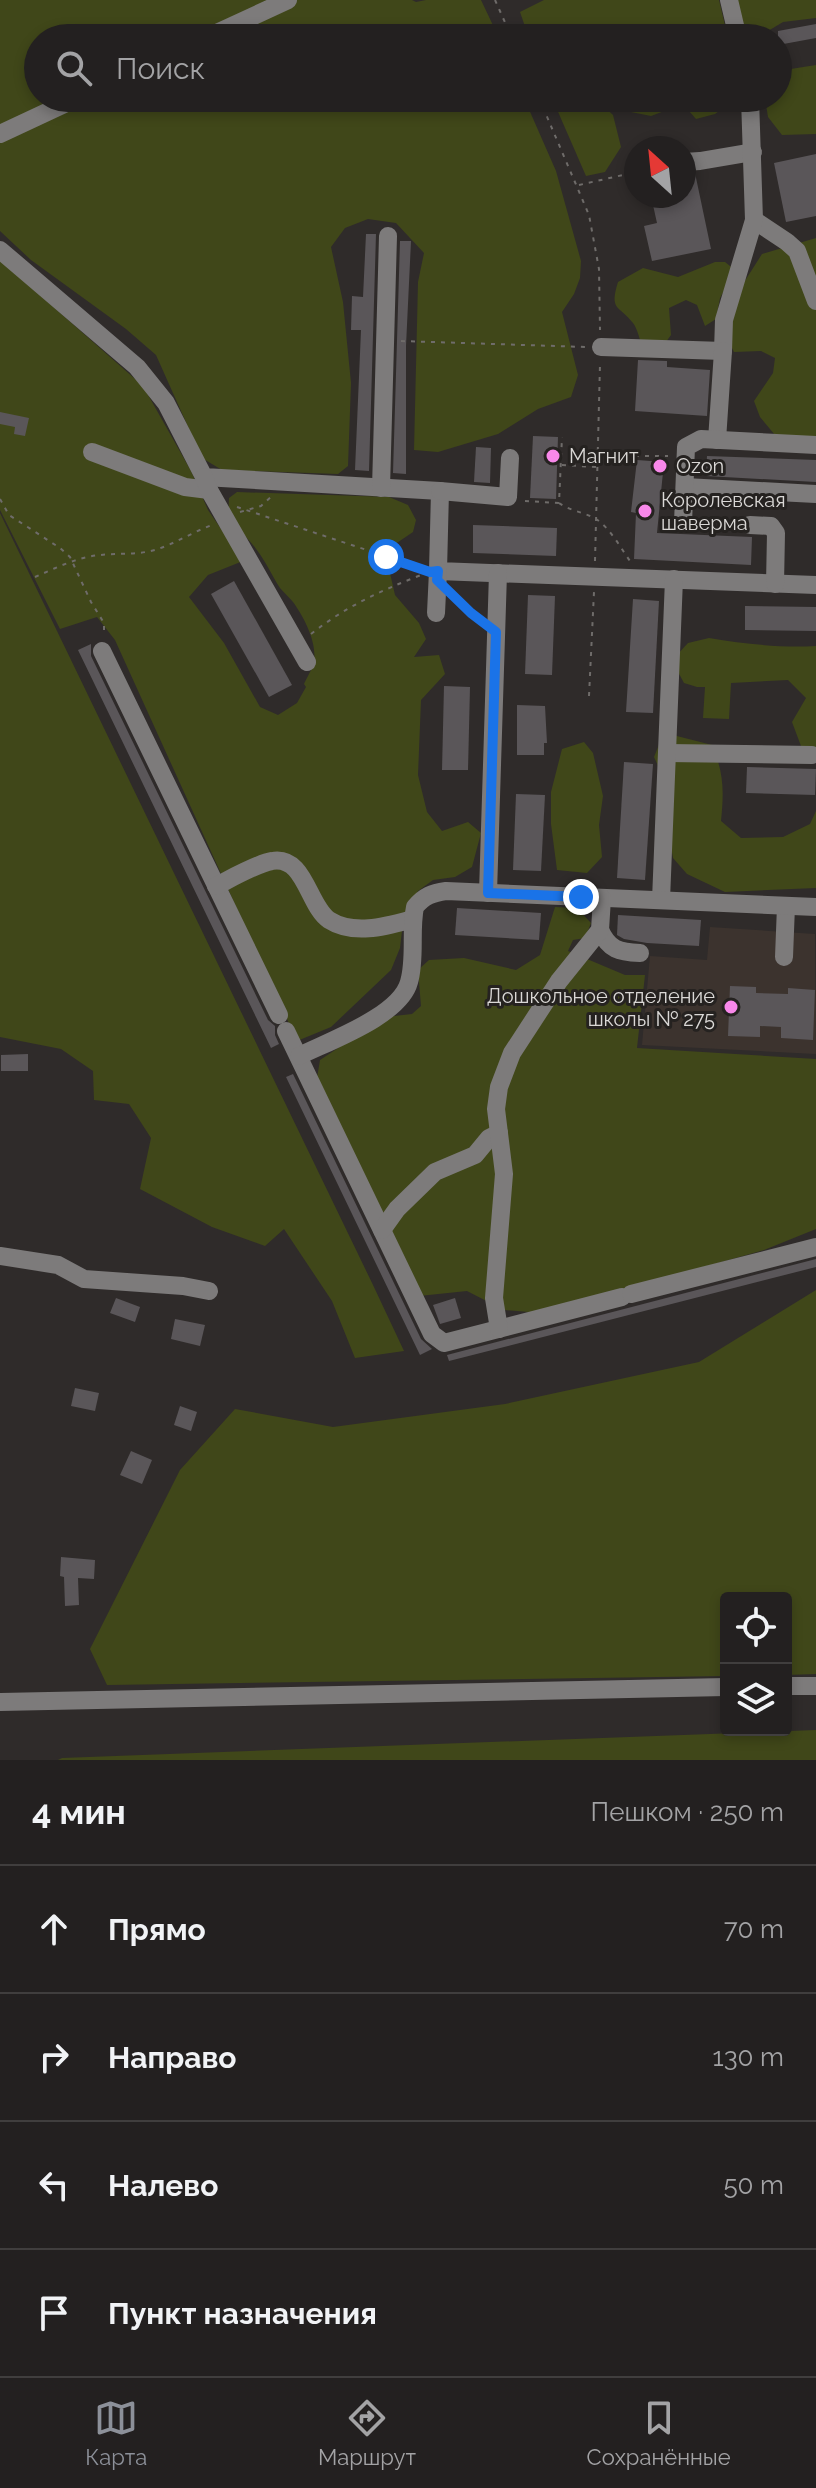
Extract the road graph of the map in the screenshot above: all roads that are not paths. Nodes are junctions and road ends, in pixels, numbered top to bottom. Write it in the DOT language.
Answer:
graph roads {
  1 [pos="288,0"];
  2 [pos="729,0"];
  3 [pos="236,24"];
  4 [pos="735,24"];
  5 [pos="47,112"];
  6 [pos="751,112"];
  7 [pos="0,134"];
  8 [pos="753,152"];
  9 [pos="696,161"];
  10 [pos="754,220"];
  11 [pos="388,236"];
  12 [pos="0,250"];
  13 [pos="816,301"];
  14 [pos="601,347"];
  15 [pos="723,351"];
  16 [pos="717,440"];
  17 [pos="816,445"];
  18 [pos="92,452"];
  19 [pos="510,458"];
  20 [pos="685,487"];
  21 [pos="209,488"];
  22 [pos="381,488"];
  23 [pos="440,491"];
  24 [pos="816,494"];
  25 [pos="683,523"];
  26 [pos="750,525"];
  27 [pos="498,573"];
  28 [pos="438,575"];
  29 [pos="674,579"];
  30 [pos="775,584"];
  31 [pos="816,585"];
  32 [pos="436,613"];
  33 [pos="102,651"];
  34 [pos="307,662"];
  35 [pos="667,753"];
  36 [pos="812,755"];
  37 [pos="216,886"];
  38 [pos="488,893"];
  39 [pos="602,898"];
  40 [pos="661,900"];
  41 [pos="786,906"];
  42 [pos="816,907"];
  43 [pos="413,919"];
  44 [pos="600,930"];
  45 [pos="640,953"];
  46 [pos="784,957"];
  47 [pos="299,1056"];
  48 [pos="499,1133"];
  49 [pos="382,1230"];
  50 [pos="816,1247"];
  51 [pos="0,1256"];
  52 [pos="209,1291"];
  53 [pos="499,1329"];
  54 [pos="792,1686"];
  55 [pos="816,1686"];
  56 [pos="720,1687"];
  57 [pos="0,1702"];
  1 -- 3 [label="street"];
  2 -- 4 [label="street"];
  5 -- 7 [label="street"];
  6 -- 8 [label="street"];
  8 -- 9 [label="street"];
  8 -- 10 [label="street"];
  10 -- 13 [label="street"];
  10 -- 15 [label="street"];
  11 -- 22 [label="street"];
  12 -- 21 [label="street"];
  14 -- 15 [label="street"];
  15 -- 16 [label="street"];
  16 -- 17 [label="street"];
  16 -- 20 [label="street"];
  18 -- 21 [label="street"];
  19 -- 23 [label="street"];
  20 -- 24 [label="street"];
  20 -- 25 [label="street"];
  21 -- 22 [label="street"];
  21 -- 34 [label="street"];
  22 -- 23 [label="street"];
  23 -- 28 [label="street"];
  26 -- 30 [label="street"];
  27 -- 28 [label="street"];
  27 -- 29 [label="street"];
  27 -- 38 [label="street"];
  28 -- 32 [label="street"];
  29 -- 30 [label="street"];
  29 -- 35 [label="street"];
  30 -- 31 [label="street"];
  33 -- 37 [label="street"];
  35 -- 36 [label="street"];
  35 -- 40 [label="street"];
  37 -- 43 [label="street"];
  37 -- 47 [label="street"];
  38 -- 39 [label="street"];
  38 -- 43 [label="street"];
  39 -- 40 [label="street"];
  39 -- 44 [label="street"];
  40 -- 41 [label="street"];
  41 -- 42 [label="street"];
  41 -- 46 [label="street"];
  43 -- 47 [label="street"];
  44 -- 45 [label="street"];
  44 -- 48 [label="street"];
  47 -- 49 [label="street"];
  48 -- 49 [label="street"];
  48 -- 53 [label="street"];
  49 -- 53 [label="street"];
  50 -- 53 [label="street"];
  51 -- 52 [label="street"];
  54 -- 55 [label="street"];
  56 -- 57 [label="street"];
}
